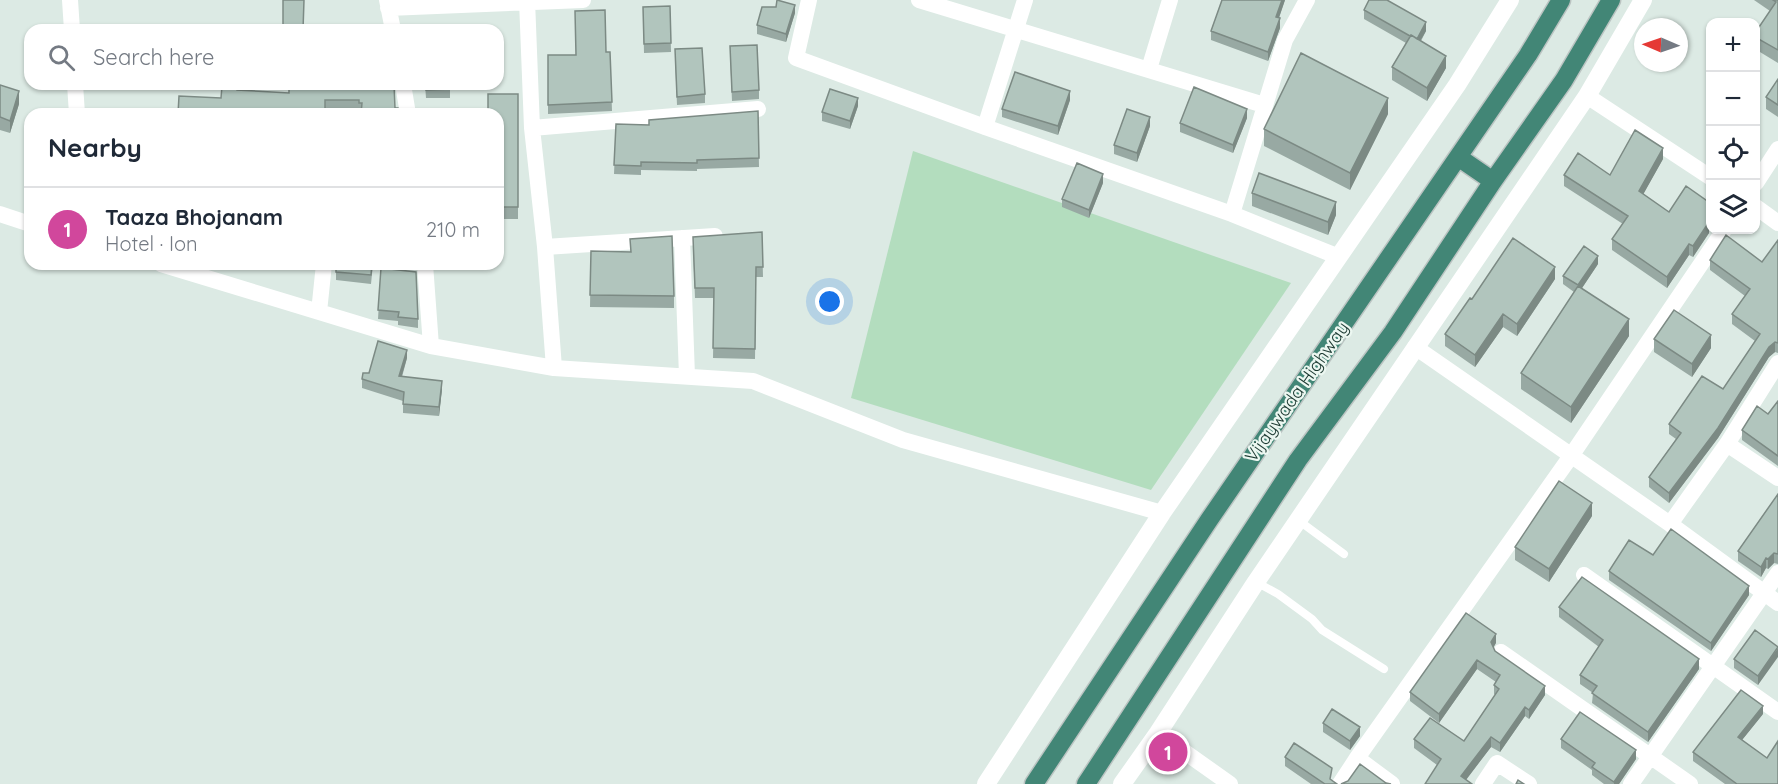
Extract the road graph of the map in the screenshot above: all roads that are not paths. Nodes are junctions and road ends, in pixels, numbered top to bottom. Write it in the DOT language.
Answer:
graph roads {
  1 [pos="70,0"];
  2 [pos="583,0"];
  3 [pos="809,0"];
  4 [pos="919,0"];
  5 [pos="1025,0"];
  6 [pos="1170,0"];
  7 [pos="1307,0"];
  8 [pos="1510,0"];
  9 [pos="1561,0"];
  10 [pos="1611,0"];
  11 [pos="1643,0"];
  12 [pos="527,2"];
  13 [pos="388,4"];
  14 [pos="72,24"];
  15 [pos="392,24"];
  16 [pos="1015,29"];
  17 [pos="1149,69"];
  18 [pos="75,90"];
  19 [pos="404,90"];
  20 [pos="1587,96"];
  21 [pos="1264,105"];
  22 [pos="77,108"];
  23 [pos="407,108"];
  24 [pos="758,109"];
  25 [pos="985,127"];
  26 [pos="532,128"];
  27 [pos="1778,149"];
  28 [pos="1458,157"];
  29 [pos="1706,174"];
  30 [pos="1757,180"];
  31 [pos="1493,181"];
  32 [pos="1760,210"];
  33 [pos="1232,213"];
  34 [pos="0,214"];
  35 [pos="24,222"];
  36 [pos="1778,223"];
  37 [pos="1721,234"];
  38 [pos="727,235"];
  39 [pos="682,238"];
  40 [pos="546,247"];
  41 [pos="1339,257"];
  42 [pos="181,270"];
  43 [pos="323,270"];
  44 [pos="425,270"];
  45 [pos="319,312"];
  46 [pos="431,346"];
  47 [pos="1415,347"];
  48 [pos="1777,365"];
  49 [pos="554,368"];
  50 [pos="687,376"];
  51 [pos="1727,444"];
  52 [pos="1571,456"];
  53 [pos="1778,478"];
  54 [pos="1162,513"];
  55 [pos="1298,520"];
  56 [pos="1670,524"];
  57 [pos="1344,554"];
  58 [pos="1778,573"];
  59 [pos="1584,575"];
  60 [pos="1256,582"];
  61 [pos="1771,598"];
  62 [pos="1501,652"];
  63 [pos="1713,667"];
  64 [pos="1384,669"];
  65 [pos="1778,712"];
  66 [pos="1158,732"];
  67 [pos="1650,756"];
  68 [pos="1357,758"];
  69 [pos="986,784"];
  70 [pos="1034,784"];
  71 [pos="1086,784"];
  72 [pos="1122,784"];
  73 [pos="1230,784"];
  74 [pos="1340,784"];
  75 [pos="1392,784"];
  76 [pos="1483,784"];
  77 [pos="1529,784"];
  78 [pos="1631,784"];
  79 [pos="1690,784"];
  1 -- 14 [label="street"];
  2 -- 12 [label="street"];
  3 -- 25 [label="street"];
  4 -- 16 [label="street"];
  5 -- 16 [label="street"];
  6 -- 17 [label="street"];
  7 -- 21 [label="street"];
  8 -- 41 [label="street"];
  9 -- 28 [label="highway, Vijaywada Highway"];
  10 -- 31 [label="highway"];
  11 -- 20 [label="street"];
  12 -- 13 [label="street"];
  12 -- 26 [label="street"];
  13 -- 15 [label="street"];
  16 -- 17 [label="street"];
  16 -- 25 [label="street"];
  17 -- 21 [label="street"];
  18 -- 22 [label="street"];
  19 -- 23 [label="street"];
  20 -- 29 [label="street"];
  20 -- 47 [label="street"];
  21 -- 33 [label="street"];
  24 -- 26 [label="street"];
  25 -- 33 [label="street"];
  26 -- 40 [label="street"];
  27 -- 30 [label="street"];
  28 -- 31 [label="highway"];
  28 -- 70 [label="highway, Vijaywada Highway"];
  31 -- 71 [label="highway"];
  32 -- 36 [label="street"];
  33 -- 41 [label="street"];
  34 -- 35 [label="street"];
  37 -- 52 [label="street"];
  38 -- 39 [label="street"];
  39 -- 40 [label="street"];
  39 -- 50 [label="street"];
  40 -- 49 [label="street"];
  41 -- 54 [label="street"];
  42 -- 45 [label="street"];
  43 -- 45 [label="street"];
  44 -- 46 [label="street"];
  45 -- 46 [label="street"];
  46 -- 49 [label="street"];
  47 -- 52 [label="street"];
  47 -- 55 [label="street"];
  48 -- 51 [label="street"];
  49 -- 50 [label="street"];
  50 -- 54 [label="street"];
  51 -- 53 [label="street"];
  51 -- 56 [label="street"];
  52 -- 56 [label="street"];
  52 -- 68 [label="street"];
  54 -- 69 [label="street"];
  55 -- 57 [label="lane"];
  55 -- 60 [label="street"];
  56 -- 61 [label="street"];
  58 -- 61 [label="street"];
  59 -- 63 [label="street"];
  60 -- 64 [label="lane"];
  60 -- 66 [label="street"];
  61 -- 63 [label="street"];
  62 -- 67 [label="street"];
  63 -- 65 [label="street"];
  63 -- 67 [label="street"];
  66 -- 72 [label="street"];
  66 -- 73 [label="street"];
  67 -- 78 [label="street"];
  67 -- 79 [label="street"];
  68 -- 74 [label="street"];
  68 -- 75 [label="street"];
  76 -- 77 [label="street"];
}
